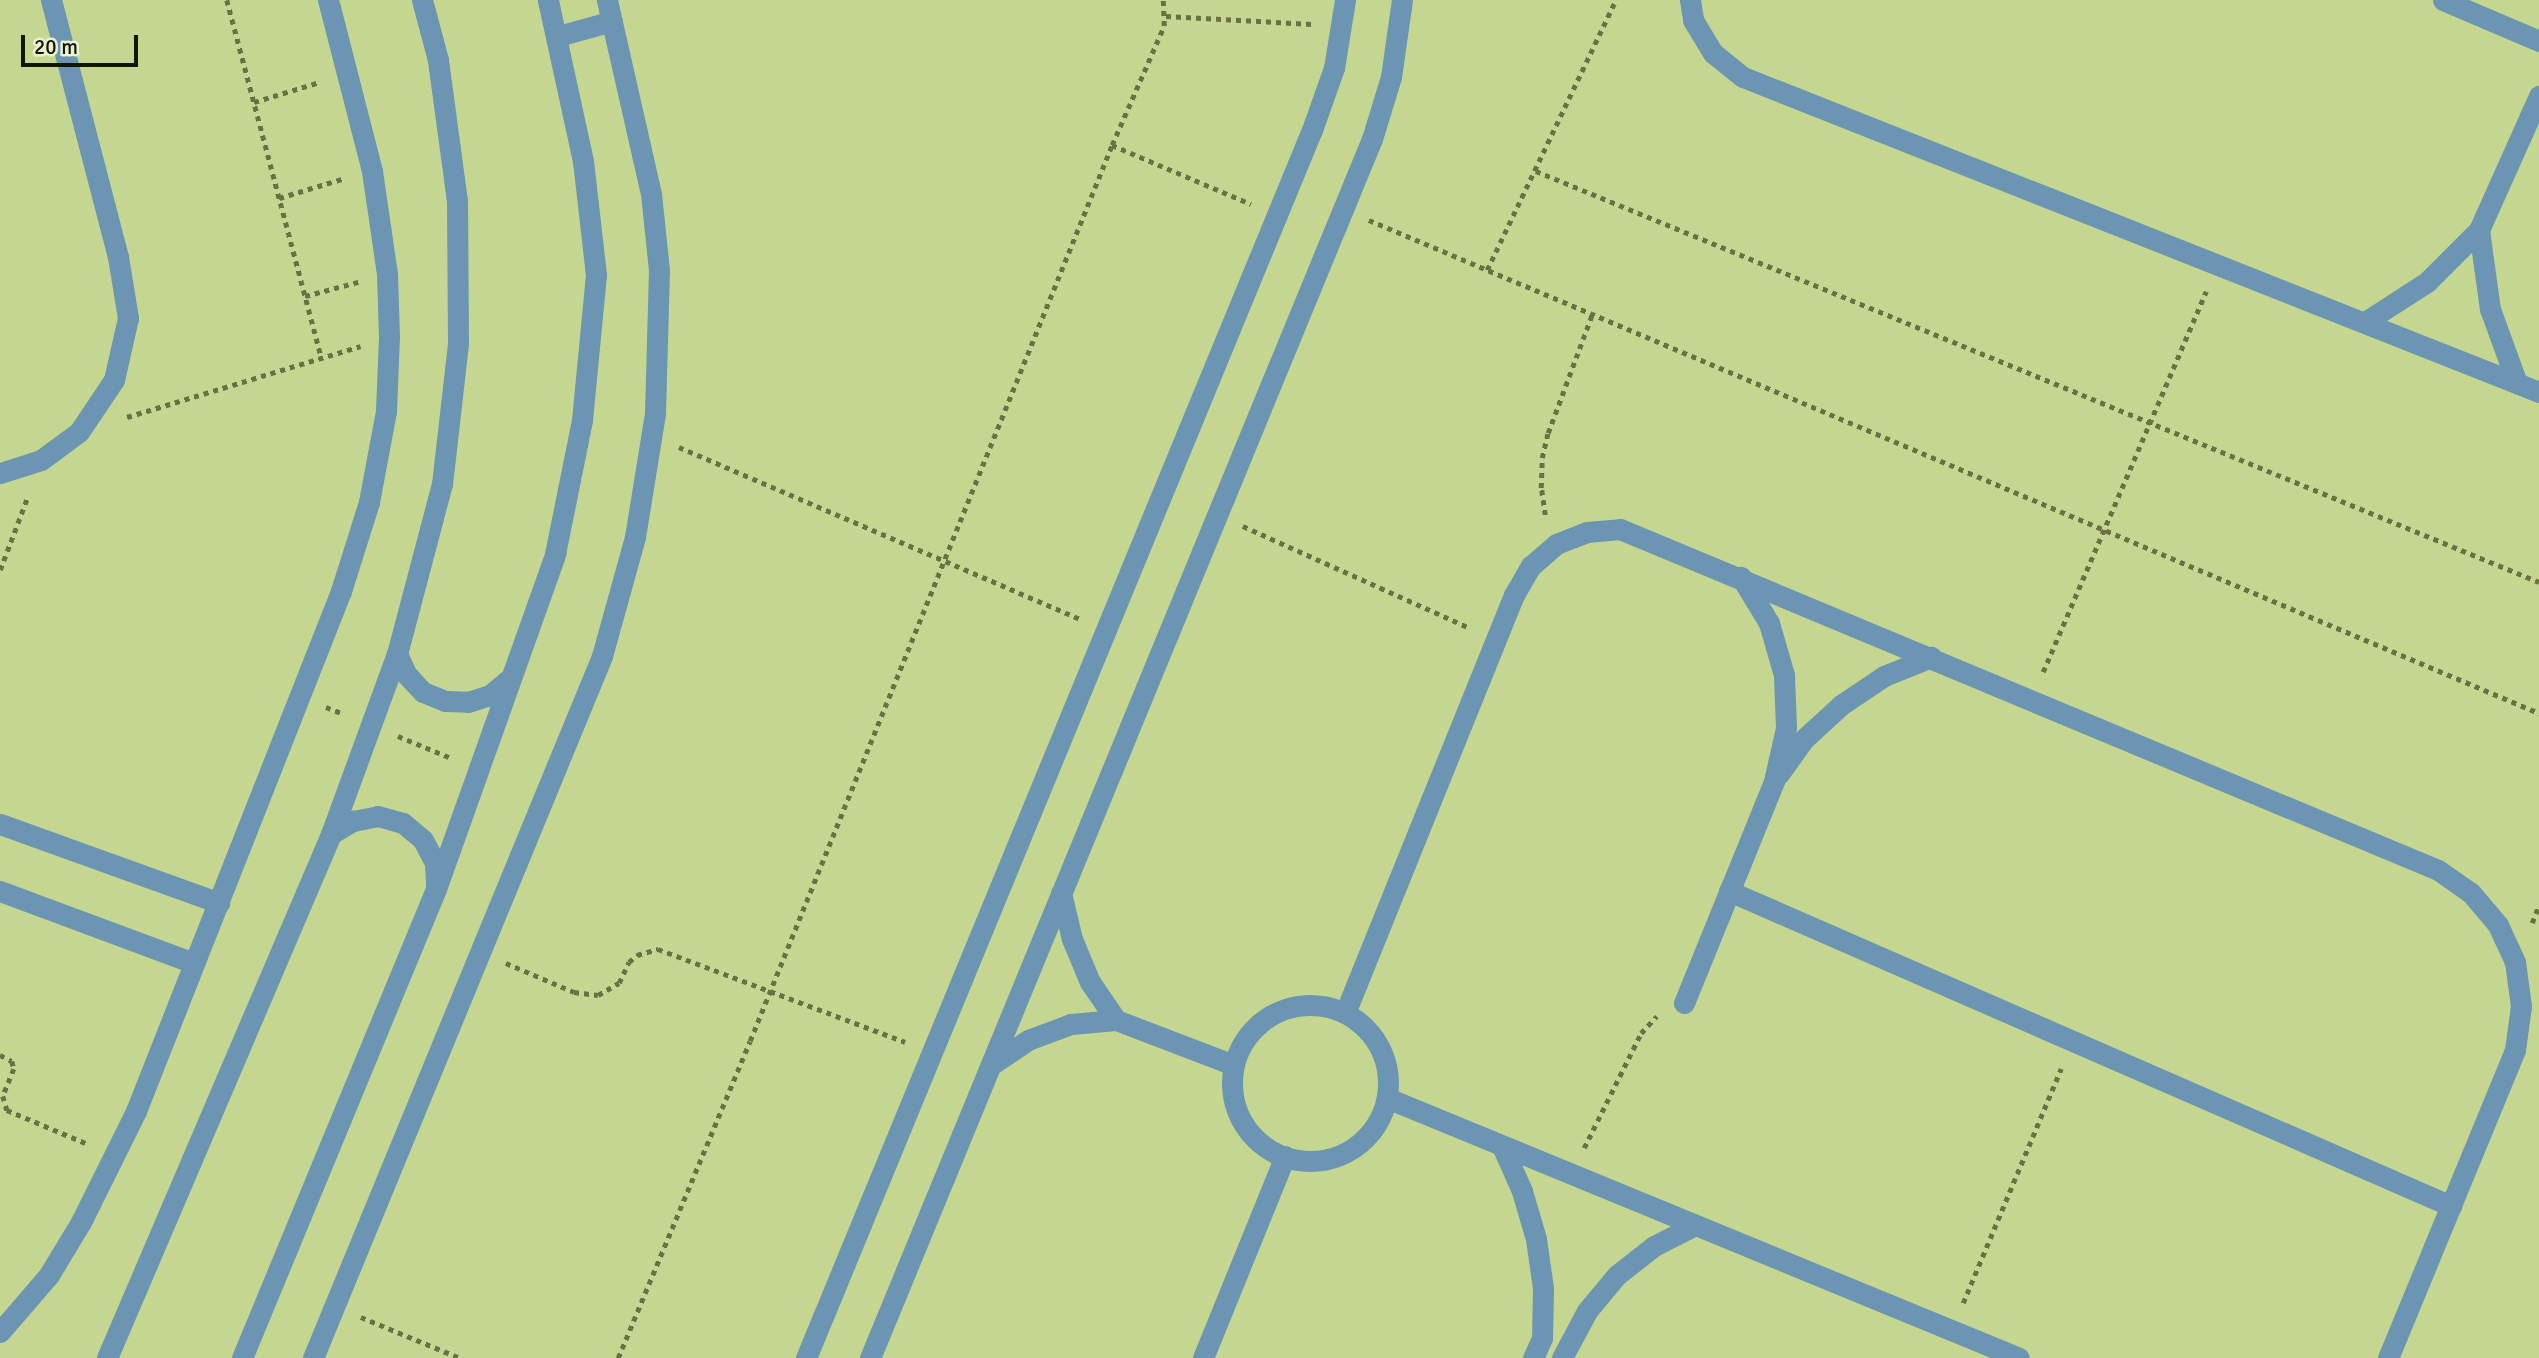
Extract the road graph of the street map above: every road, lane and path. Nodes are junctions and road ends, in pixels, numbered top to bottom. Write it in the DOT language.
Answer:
graph roads {
  1 [pos="51,0"];
  2 [pos="227,0"];
  3 [pos="328,0"];
  4 [pos="422,0"];
  5 [pos="548,0"];
  6 [pos="1163,0"];
  7 [pos="1345,0"];
  8 [pos="1402,0"];
  9 [pos="1616,0"];
  10 [pos="1690,0"];
  11 [pos="2443,0"];
  12 [pos="609,10"];
  13 [pos="1166,16"];
  14 [pos="1341,25"];
  15 [pos="558,36"];
  16 [pos="2539,41"];
  17 [pos="348,74"];
  18 [pos="2539,96"];
  19 [pos="254,102"];
  20 [pos="1112,145"];
  21 [pos="372,170"];
  22 [pos="1536,171"];
  23 [pos="279,198"];
  24 [pos="1342,209"];
  25 [pos="1277,215"];
  26 [pos="2479,230"];
  27 [pos="2217,265"];
  28 [pos="1487,270"];
  29 [pos="387,274"];
  30 [pos="305,296"];
  31 [pos="1592,314"];
  32 [pos="2365,323"];
  33 [pos="389,337"];
  34 [pos="321,357"];
  35 [pos="2517,383"];
  36 [pos="2539,391"];
  37 [pos="2150,422"];
  38 [pos="79,432"];
  39 [pos="652,435"];
  40 [pos="41,460"];
  41 [pos="0,473"];
  42 [pos="1216,514"];
  43 [pos="2104,530"];
  44 [pos="1556,544"];
  45 [pos="944,561"];
  46 [pos="0,570"];
  47 [pos="1741,577"];
  48 [pos="2539,582"];
  49 [pos="1106,630"];
  50 [pos="1494,639"];
  51 [pos="397,654"];
  52 [pos="1931,657"];
  53 [pos="508,680"];
  54 [pos="300,696"];
  55 [pos="2031,699"];
  56 [pos="2539,713"];
  57 [pos="371,725"];
  58 [pos="478,768"];
  59 [pos="1774,781"];
  60 [pos="0,824"];
  61 [pos="331,834"];
  62 [pos="436,889"];
  63 [pos="0,891"];
  64 [pos="1729,891"];
  65 [pos="1061,893"];
  66 [pos="219,903"];
  67 [pos="481,952"];
  68 [pos="194,963"];
  69 [pos="770,991"];
  70 [pos="1684,1003"];
  71 [pos="1345,1013"];
  72 [pos="1116,1020"];
  73 [pos="2073,1041"];
  74 [pos="932,1052"];
  75 [pos="0,1055"];
  76 [pos="991,1065"];
  77 [pos="1234,1065"];
  78 [pos="1387,1098"];
  79 [pos="1502,1146"];
  80 [pos="114,1155"];
  81 [pos="1285,1156"];
  82 [pos="1571,1174"];
  83 [pos="2451,1206"];
  84 [pos="1695,1225"];
  85 [pos="335,1306"];
  86 [pos="1951,1330"];
  87 [pos="0,1332"];
  88 [pos="106,1356"];
  89 [pos="242,1358"];
  90 [pos="313,1358"];
  91 [pos="460,1358"];
  92 [pos="618,1358"];
  93 [pos="807,1358"];
  94 [pos="870,1358"];
  95 [pos="1203,1358"];
  96 [pos="1534,1358"];
  97 [pos="1562,1358"];
  98 [pos="2020,1358"];
  99 [pos="2388,1358"];
  1 -- 38 [label="street"];
  2 -- 19 [label="path"];
  3 -- 17 [label="street"];
  4 -- 51 [label="street"];
  5 -- 15 [label="street"];
  6 -- 13 [label="path"];
  7 -- 14 [label="street"];
  8 -- 24 [label="street"];
  9 -- 22 [label="path"];
  10 -- 27 [label="street"];
  11 -- 16 [label="street"];
  12 -- 15 [label="street"];
  12 -- 39 [label="street"];
  13 -- 14 [label="path"];
  13 -- 20 [label="path"];
  14 -- 25 [label="street"];
  15 -- 53 [label="street"];
  17 -- 19 [label="path"];
  17 -- 21 [label="street"];
  18 -- 26 [label="street"];
  19 -- 23 [label="path"];
  20 -- 25 [label="path"];
  20 -- 45 [label="path"];
  21 -- 23 [label="path"];
  21 -- 29 [label="street"];
  22 -- 28 [label="path"];
  22 -- 37 [label="path"];
  23 -- 30 [label="path"];
  24 -- 28 [label="path"];
  24 -- 42 [label="street"];
  25 -- 49 [label="street"];
  26 -- 32 [label="street"];
  26 -- 35 [label="street"];
  27 -- 32 [label="street"];
  27 -- 37 [label="path"];
  28 -- 31 [label="path"];
  29 -- 30 [label="path"];
  29 -- 33 [label="street"];
  30 -- 34 [label="path"];
  31 -- 43 [label="path"];
  31 -- 44 [label="path"];
  32 -- 35 [label="street"];
  33 -- 34 [label="path"];
  33 -- 54 [label="street"];
  34 -- 38 [label="path"];
  35 -- 36 [label="street"];
  37 -- 43 [label="path"];
  37 -- 48 [label="path"];
  38 -- 40 [label="street"];
  39 -- 45 [label="path"];
  39 -- 67 [label="street"];
  40 -- 41 [label="street"];
  40 -- 46 [label="path"];
  42 -- 50 [label="path"];
  42 -- 65 [label="street"];
  43 -- 55 [label="path"];
  43 -- 56 [label="path"];
  44 -- 47 [label="street"];
  44 -- 50 [label="street"];
  45 -- 49 [label="path"];
  45 -- 69 [label="path"];
  47 -- 52 [label="street"];
  47 -- 59 [label="street"];
  49 -- 74 [label="street"];
  50 -- 71 [label="street"];
  51 -- 53 [label="street"];
  51 -- 57 [label="street"];
  52 -- 55 [label="street"];
  52 -- 59 [label="street"];
  53 -- 58 [label="street"];
  54 -- 57 [label="path"];
  54 -- 66 [label="street"];
  55 -- 83 [label="street"];
  57 -- 58 [label="path"];
  57 -- 61 [label="street"];
  58 -- 62 [label="street"];
  59 -- 64 [label="street"];
  60 -- 66 [label="street"];
  61 -- 62 [label="street"];
  61 -- 88 [label="street"];
  62 -- 89 [label="street"];
  63 -- 68 [label="street"];
  64 -- 70 [label="street"];
  64 -- 73 [label="street"];
  65 -- 72 [label="street"];
  65 -- 76 [label="street"];
  66 -- 68 [label="street"];
  67 -- 69 [label="path"];
  67 -- 85 [label="street"];
  68 -- 80 [label="street"];
  69 -- 74 [label="path"];
  69 -- 92 [label="path"];
  70 -- 82 [label="path"];
  71 -- 77 [label="street"];
  71 -- 78 [label="street"];
  72 -- 76 [label="street"];
  72 -- 77 [label="street"];
  73 -- 83 [label="street"];
  73 -- 86 [label="path"];
  74 -- 93 [label="street"];
  75 -- 80 [label="path"];
  76 -- 94 [label="street"];
  77 -- 81 [label="street"];
  78 -- 79 [label="street"];
  78 -- 81 [label="street"];
  79 -- 82 [label="street"];
  79 -- 96 [label="street"];
  80 -- 87 [label="street"];
  81 -- 95 [label="street"];
  82 -- 84 [label="street"];
  83 -- 99 [label="street"];
  84 -- 86 [label="street"];
  84 -- 97 [label="street"];
  85 -- 90 [label="street"];
  85 -- 91 [label="path"];
  86 -- 98 [label="street"];
}
